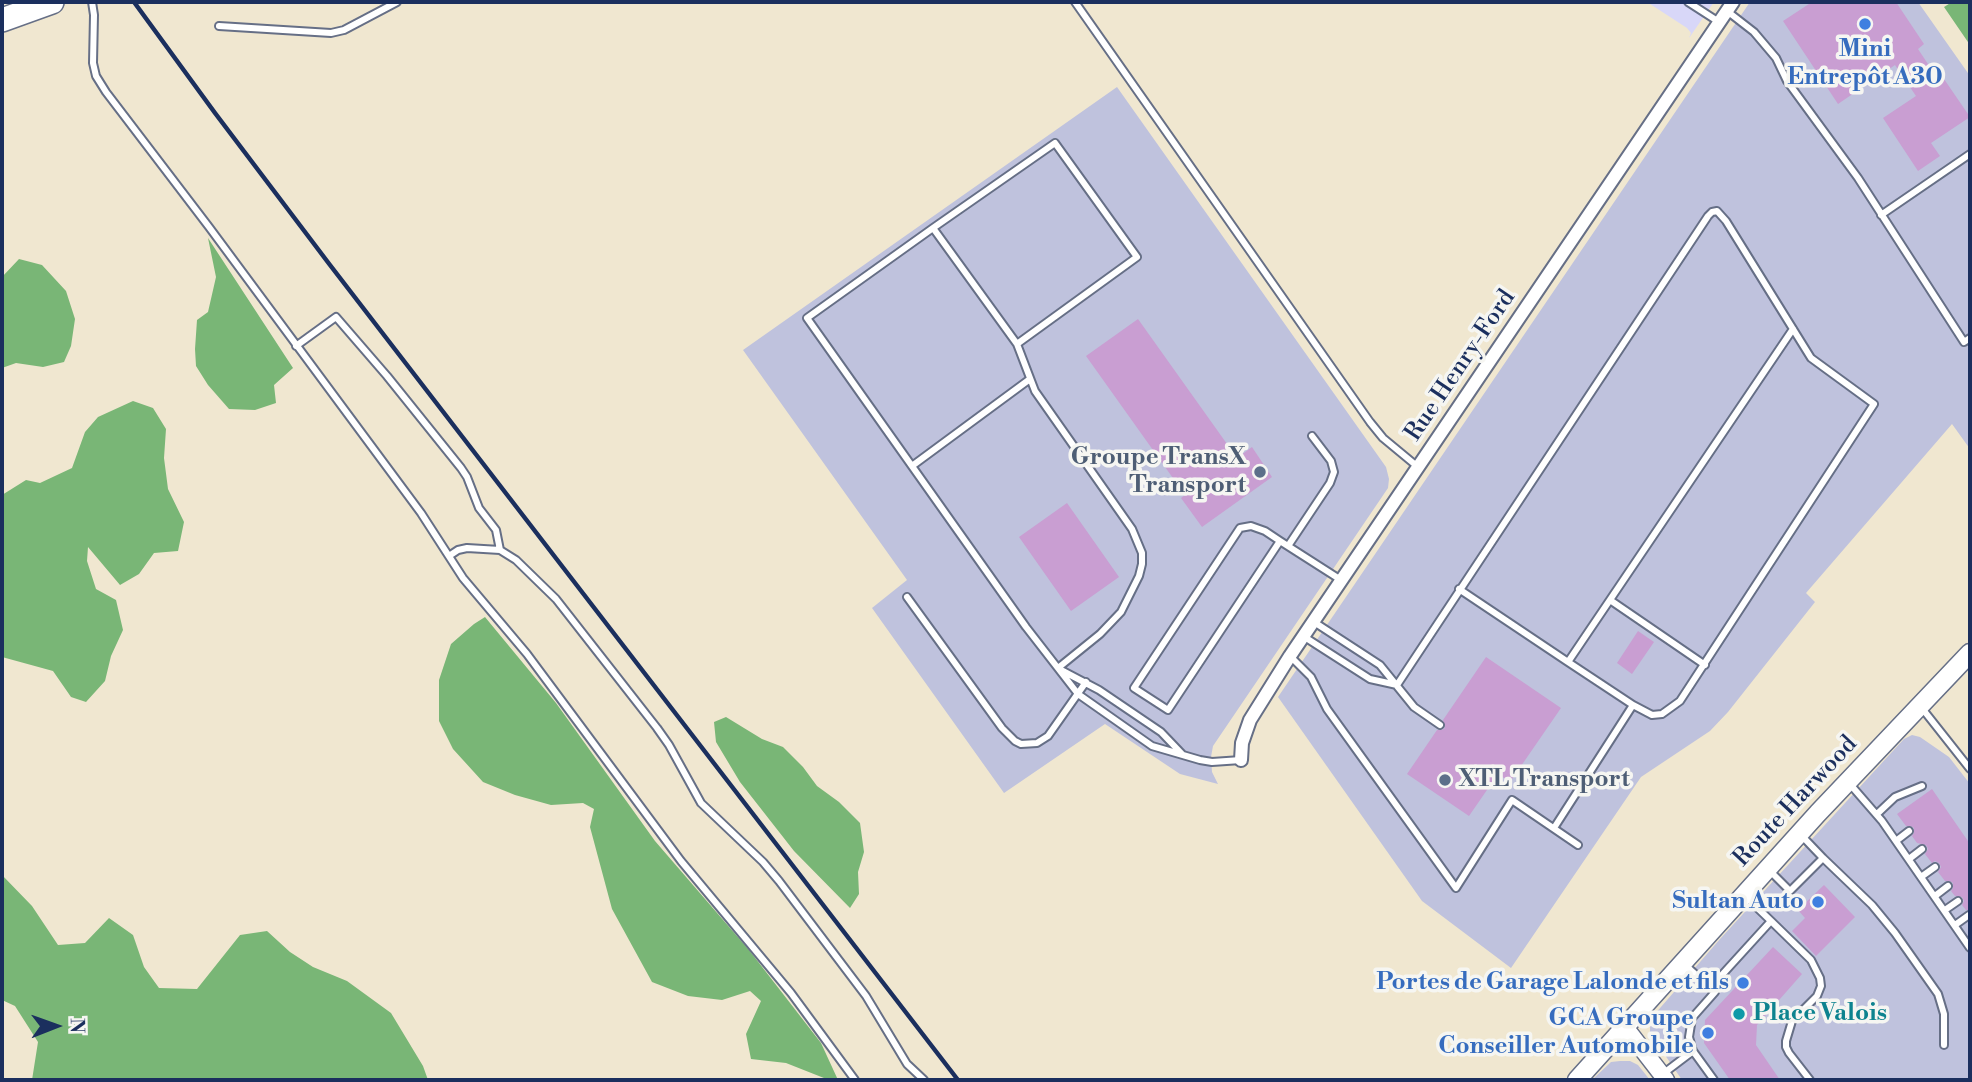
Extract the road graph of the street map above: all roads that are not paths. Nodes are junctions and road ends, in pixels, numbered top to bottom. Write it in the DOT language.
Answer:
graph roads {
  1 [pos="52,2"];
  2 [pos="92,2"];
  3 [pos="397,2"];
  4 [pos="1075,2"];
  5 [pos="1688,2"];
  6 [pos="1730,6"];
  7 [pos="2,20"];
  8 [pos="1718,22"];
  9 [pos="219,26"];
  10 [pos="1970,154"];
  11 [pos="1881,215"];
  12 [pos="933,228"];
  13 [pos="1793,329"];
  14 [pos="1970,338"];
  15 [pos="1017,344"];
  16 [pos="296,346"];
  17 [pos="1030,379"];
  18 [pos="1312,436"];
  19 [pos="912,466"];
  20 [pos="1418,467"];
  21 [pos="1280,541"];
  22 [pos="1288,547"];
  23 [pos="500,550"];
  24 [pos="449,556"];
  25 [pos="1341,580"];
  26 [pos="1459,589"];
  27 [pos="907,597"];
  28 [pos="1610,600"];
  29 [pos="1314,622"];
  30 [pos="1303,636"];
  31 [pos="1970,653"];
  32 [pos="1290,656"];
  33 [pos="1568,662"];
  34 [pos="1705,665"];
  35 [pos="1058,668"];
  36 [pos="1086,682"];
  37 [pos="1396,685"];
  38 [pos="1078,694"];
  39 [pos="1633,705"];
  40 [pos="1920,706"];
  41 [pos="1440,725"];
  42 [pos="1183,755"];
  43 [pos="1241,760"];
  44 [pos="1970,769"];
  45 [pos="1847,782"];
  46 [pos="1922,786"];
  47 [pos="1877,814"];
  48 [pos="1553,828"];
  49 [pos="1909,831"];
  50 [pos="1800,833"];
  51 [pos="1896,841"];
  52 [pos="1578,845"];
  53 [pos="1922,849"];
  54 [pos="1823,858"];
  55 [pos="1909,859"];
  56 [pos="1935,867"];
  57 [pos="1768,869"];
  58 [pos="1922,877"];
  59 [pos="1948,886"];
  60 [pos="1744,895"];
  61 [pos="1935,896"];
  62 [pos="1958,901"];
  63 [pos="1945,910"];
  64 [pos="1969,915"];
  65 [pos="1771,921"];
  66 [pos="1955,925"];
  67 [pos="1970,948"];
  68 [pos="1683,963"];
  69 [pos="1710,988"];
  70 [pos="1625,1027"];
  71 [pos="1944,1045"];
  72 [pos="1693,1051"];
  73 [pos="1663,1077"];
  74 [pos="855,1080"];
  75 [pos="924,1080"];
  76 [pos="1577,1080"];
  77 [pos="1714,1080"];
  78 [pos="1810,1080"];
  1 -- 7 [label="highway"];
  2 -- 16 [label="lane"];
  3 -- 9 [label="lane"];
  4 -- 20 [label="lane"];
  5 -- 8 [label="lane"];
  6 -- 8 [label="street, Rue Henry-Ford"];
  6 -- 11 [label="lane"];
  8 -- 20 [label="street, Rue Henry-Ford"];
  10 -- 11 [label="lane"];
  11 -- 14 [label="lane"];
  12 -- 15 [label="lane"];
  12 -- 15 [label="lane"];
  12 -- 19 [label="lane"];
  13 -- 26 [label="lane"];
  13 -- 28 [label="lane"];
  13 -- 34 [label="lane"];
  15 -- 17 [label="lane"];
  16 -- 23 [label="lane"];
  16 -- 24 [label="lane"];
  17 -- 19 [label="lane"];
  17 -- 35 [label="lane"];
  18 -- 22 [label="lane"];
  19 -- 35 [label="lane"];
  20 -- 25 [label="street, Rue Henry-Ford"];
  21 -- 21 [label="lane"];
  21 -- 22 [label="lane"];
  22 -- 25 [label="lane"];
  23 -- 24 [label="lane"];
  23 -- 75 [label="lane"];
  24 -- 74 [label="lane"];
  25 -- 29 [label="street, Rue Henry-Ford"];
  26 -- 33 [label="lane"];
  26 -- 37 [label="lane"];
  27 -- 38 [label="lane"];
  28 -- 33 [label="lane"];
  28 -- 34 [label="lane"];
  29 -- 30 [label="street, Rue Henry-Ford"];
  29 -- 37 [label="lane"];
  30 -- 32 [label="street, Rue Henry-Ford"];
  30 -- 37 [label="lane"];
  31 -- 40 [label="main road, Route Harwood"];
  32 -- 43 [label="street, Rue Henry-Ford"];
  32 -- 48 [label="lane"];
  33 -- 39 [label="lane"];
  34 -- 39 [label="lane"];
  35 -- 36 [label="lane"];
  35 -- 38 [label="lane"];
  36 -- 38 [label="lane"];
  36 -- 42 [label="lane"];
  37 -- 41 [label="lane"];
  38 -- 42 [label="lane"];
  39 -- 48 [label="lane"];
  40 -- 44 [label="lane"];
  40 -- 45 [label="main road, Route Harwood"];
  42 -- 43 [label="lane"];
  45 -- 47 [label="lane"];
  45 -- 50 [label="main road, Route Harwood"];
  46 -- 47 [label="lane"];
  47 -- 51 [label="lane"];
  48 -- 52 [label="lane"];
  49 -- 51 [label="lane"];
  50 -- 54 [label="lane"];
  50 -- 57 [label="main road, Route Harwood"];
  51 -- 55 [label="lane"];
  53 -- 55 [label="lane"];
  54 -- 57 [label="lane"];
  54 -- 71 [label="lane"];
  55 -- 58 [label="lane"];
  56 -- 58 [label="lane"];
  57 -- 60 [label="main road, Route Harwood"];
  58 -- 61 [label="lane"];
  59 -- 61 [label="lane"];
  60 -- 65 [label="lane"];
  60 -- 68 [label="main road, Route Harwood"];
  61 -- 63 [label="lane"];
  62 -- 63 [label="lane"];
  63 -- 66 [label="lane"];
  64 -- 66 [label="lane"];
  65 -- 69 [label="lane"];
  65 -- 78 [label="lane"];
  66 -- 67 [label="lane"];
  68 -- 69 [label="lane"];
  68 -- 70 [label="main road, Route Harwood"];
  69 -- 72 [label="lane"];
  70 -- 73 [label="street"];
  70 -- 76 [label="main road, Route Harwood"];
  72 -- 73 [label="lane"];
  72 -- 77 [label="lane"];
}
